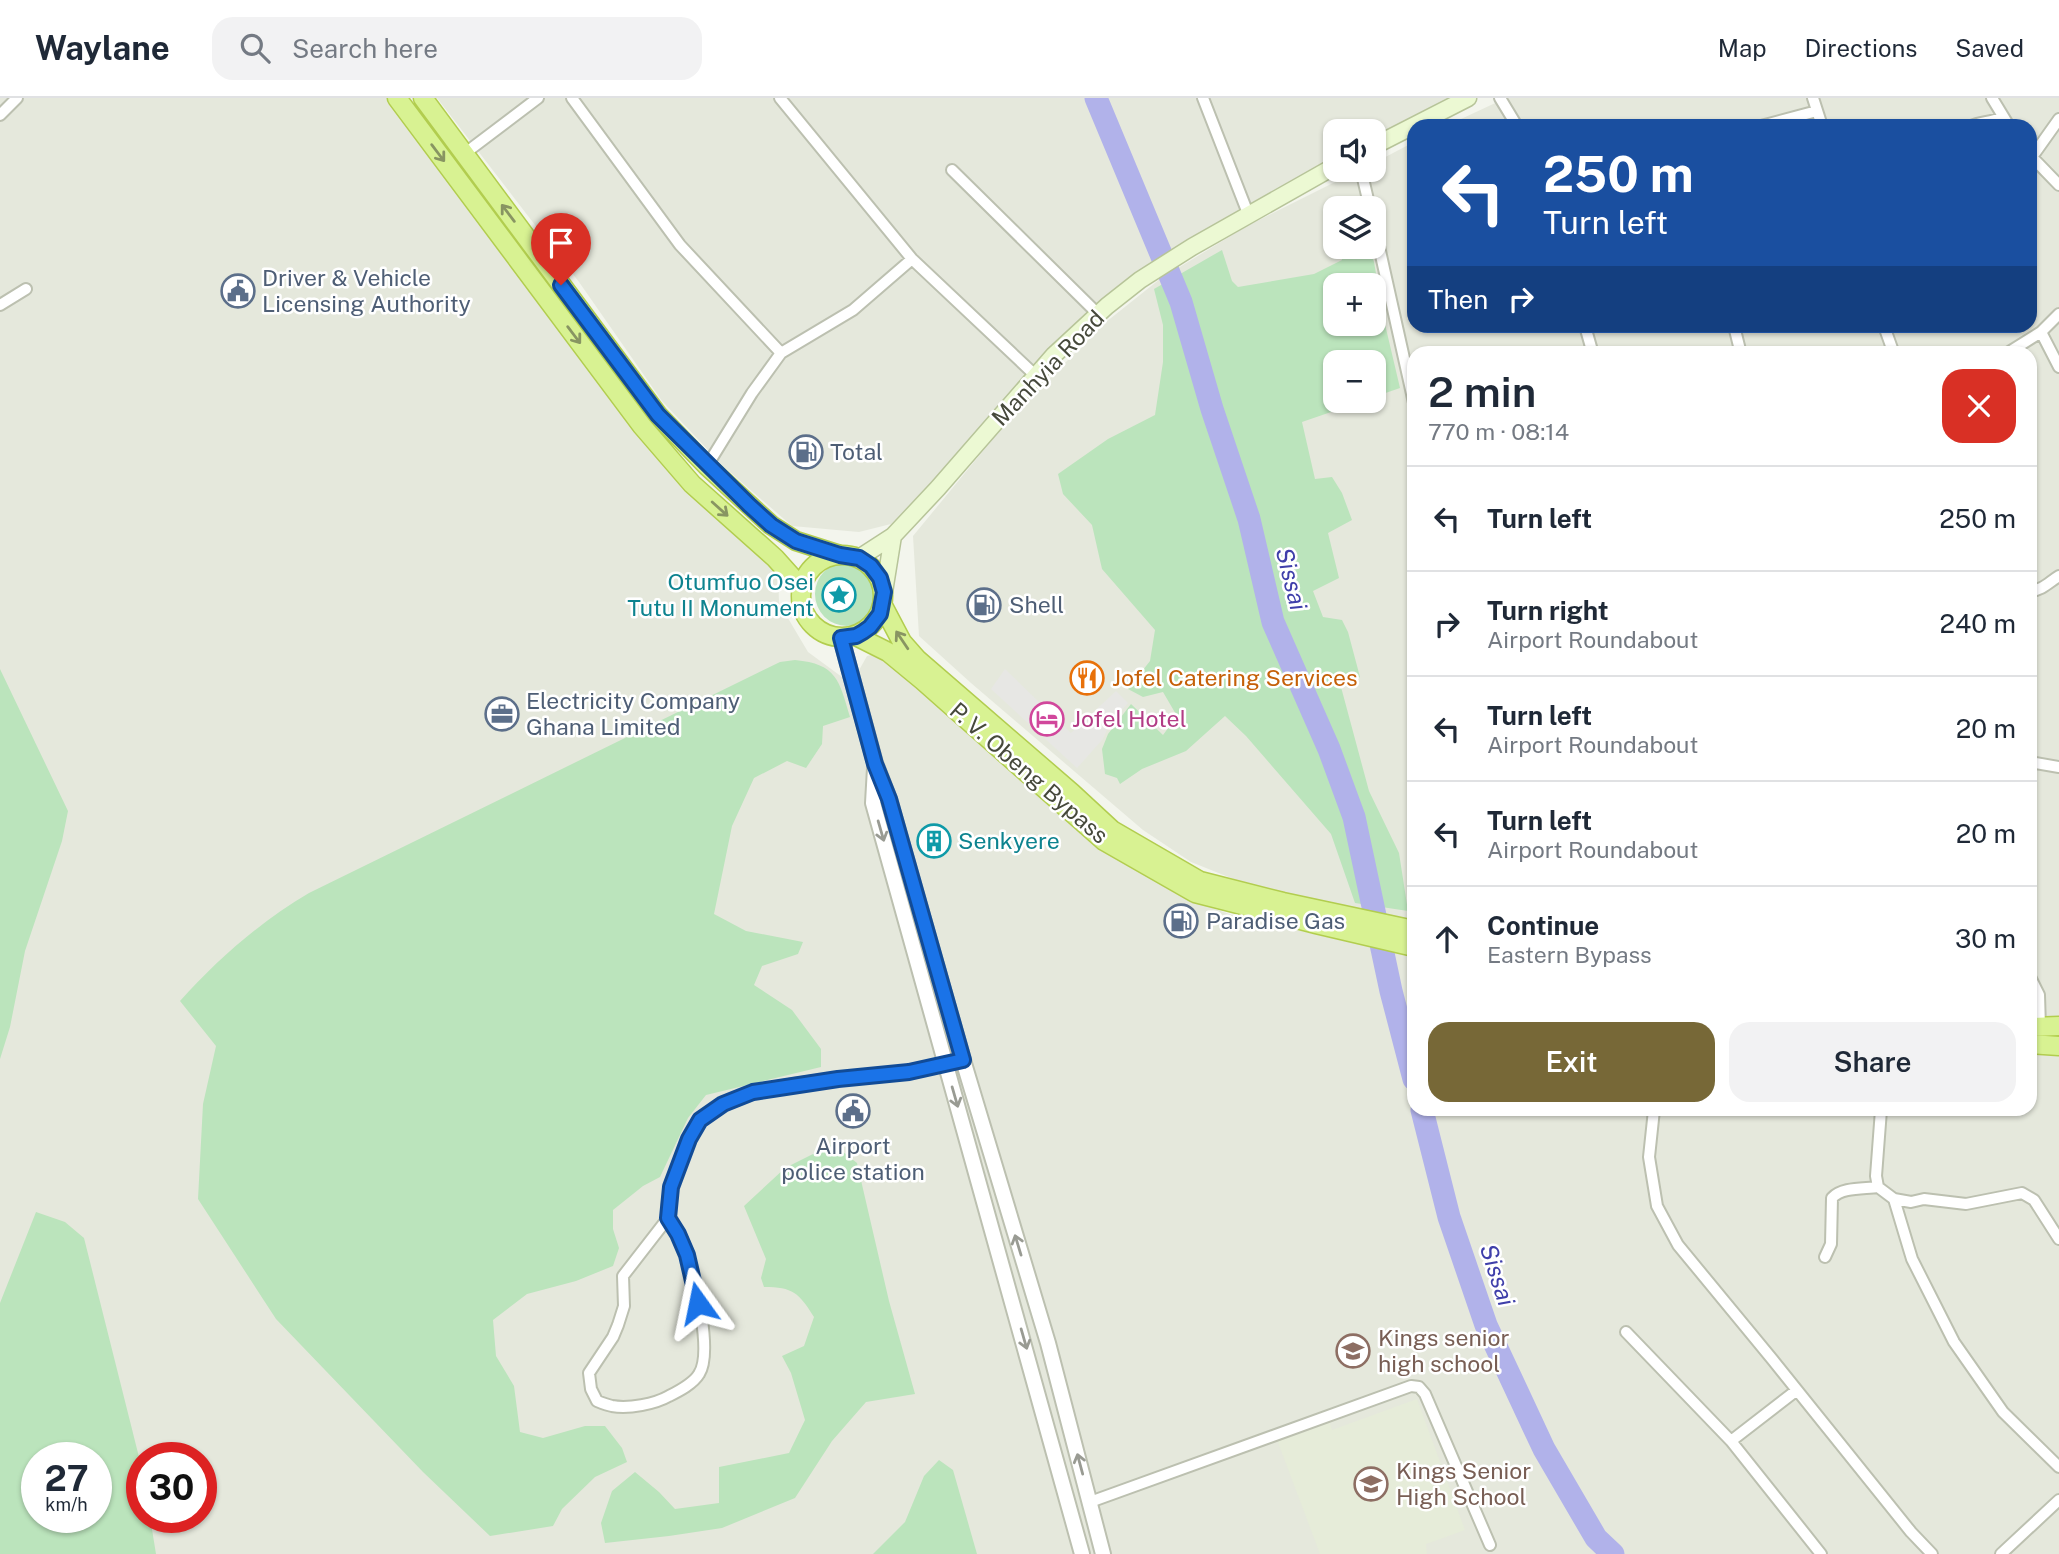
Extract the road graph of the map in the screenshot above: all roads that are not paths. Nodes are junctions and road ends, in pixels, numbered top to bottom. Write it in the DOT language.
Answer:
graph roads {
  1 [pos="17,98"];
  2 [pos="397,98"];
  3 [pos="423,98"];
  4 [pos="538,98"];
  5 [pos="572,98"];
  6 [pos="780,98"];
  7 [pos="1203,98"];
  8 [pos="1468,98"];
  9 [pos="1500,98"];
  10 [pos="1812,98"];
  11 [pos="1992,98"];
  12 [pos="1817,111"];
  13 [pos="0,115"];
  14 [pos="1427,119"];
  15 [pos="1513,119"];
  16 [pos="1787,119"];
  17 [pos="1820,119"];
  18 [pos="2004,119"];
  19 [pos="2059,120"];
  20 [pos="1407,129"];
  21 [pos="1386,140"];
  22 [pos="2037,148"];
  23 [pos="464,154"];
  24 [pos="2037,162"];
  25 [pos="952,170"];
  26 [pos="1323,173"];
  27 [pos="2059,185"];
  28 [pos="1249,216"];
  29 [pos="912,259"];
  30 [pos="1382,259"];
  31 [pos="26,289"];
  32 [pos="0,305"];
  33 [pos="1098,314"];
  34 [pos="2059,314"];
  35 [pos="2041,332"];
  36 [pos="2019,346"];
  37 [pos="781,353"];
  38 [pos="2059,367"];
  39 [pos="1407,372"];
  40 [pos="1035,375"];
  41 [pos="707,466"];
  42 [pos="893,536"];
  43 [pos="840,555"];
  44 [pos="859,558"];
  45 [pos="2059,576"];
  46 [pos="801,587"];
  47 [pos="2037,589"];
  48 [pos="883,599"];
  49 [pos="849,637"];
  50 [pos="2037,763"];
  51 [pos="875,764"];
  52 [pos="2059,767"];
  53 [pos="1369,928"];
  54 [pos="1407,931"];
  55 [pos="1391,933"];
  56 [pos="1407,943"];
  57 [pos="2037,991"];
  58 [pos="2037,1011"];
  59 [pos="2059,1026"];
  60 [pos="2037,1027"];
  61 [pos="2037,1044"];
  62 [pos="2059,1046"];
  63 [pos="963,1060"];
  64 [pos="946,1063"];
  65 [pos="1653,1116"];
  66 [pos="1881,1116"];
  67 [pos="1878,1187"];
  68 [pos="1894,1199"];
  69 [pos="668,1218"];
  70 [pos="2059,1239"];
  71 [pos="1825,1257"];
  72 [pos="1626,1332"];
  73 [pos="1797,1390"];
  74 [pos="1731,1441"];
  75 [pos="2059,1467"];
  76 [pos="2059,1500"];
  77 [pos="1090,1502"];
  78 [pos="1490,1545"];
  79 [pos="1082,1554"];
  80 [pos="1103,1554"];
  81 [pos="1821,1554"];
  82 [pos="1932,1554"];
  83 [pos="2001,1554"];
  1 -- 13 [label="street"];
  2 -- 46 [label="highway, one-way"];
  3 -- 23 [label="highway"];
  4 -- 23 [label="street"];
  5 -- 37 [label="street"];
  6 -- 29 [label="street"];
  7 -- 28 [label="street"];
  8 -- 14 [label="main road"];
  9 -- 15 [label="street"];
  10 -- 12 [label="street"];
  11 -- 18 [label="street"];
  12 -- 16 [label="street"];
  12 -- 17 [label="street"];
  19 -- 22 [label="street"];
  20 -- 21 [label="main road"];
  41 -- 23 [label="highway, one-way"];
  24 -- 27 [label="street"];
  25 -- 33 [label="street"];
  26 -- 28 [label="main road, Manhyia Road"];
  28 -- 33 [label="main road, Manhyia Road"];
  29 -- 37 [label="street"];
  29 -- 40 [label="street"];
  30 -- 39 [label="street"];
  31 -- 32 [label="street"];
  33 -- 40 [label="main road, Manhyia Road"];
  34 -- 35 [label="street"];
  35 -- 36 [label="street"];
  35 -- 38 [label="street"];
  37 -- 41 [label="street"];
  40 -- 42 [label="main road, Manhyia Road"];
  41 -- 43 [label="highway"];
  42 -- 44 [label="main road, Manhyia Road"];
  42 -- 48 [label="main road"];
  43 -- 44 [label="highway"];
  43 -- 46 [label="highway"];
  44 -- 48 [label="highway"];
  45 -- 47 [label="street"];
  46 -- 49 [label="highway"];
  48 -- 49 [label="highway"];
  53 -- 48 [label="highway, P. V. Obeng Bypass, one-way"];
  49 -- 51 [label="street"];
  49 -- 53 [label="highway, P. V. Obeng Bypass"];
  50 -- 52 [label="street"];
  51 -- 63 [label="street"];
  51 -- 64 [label="street, one-way"];
  53 -- 55 [label="highway, P. V. Obeng Bypass"];
  54 -- 55 [label="highway, P. V. Obeng Bypass"];
  55 -- 56 [label="highway, P. V. Obeng Bypass"];
  57 -- 58 [label="street"];
  59 -- 60 [label="highway"];
  61 -- 62 [label="highway"];
  63 -- 64 [label="street"];
  77 -- 63 [label="street, one-way"];
  64 -- 69 [label="street"];
  64 -- 79 [label="street, one-way"];
  65 -- 73 [label="street"];
  66 -- 67 [label="street"];
  67 -- 68 [label="street"];
  67 -- 71 [label="street"];
  68 -- 70 [label="street"];
  68 -- 75 [label="street"];
  69 -- 69 [label="street"];
  72 -- 74 [label="street"];
  73 -- 74 [label="street"];
  73 -- 82 [label="street"];
  74 -- 81 [label="street"];
  76 -- 83 [label="street"];
  77 -- 78 [label="street"];
  77 -- 80 [label="street"];
}
